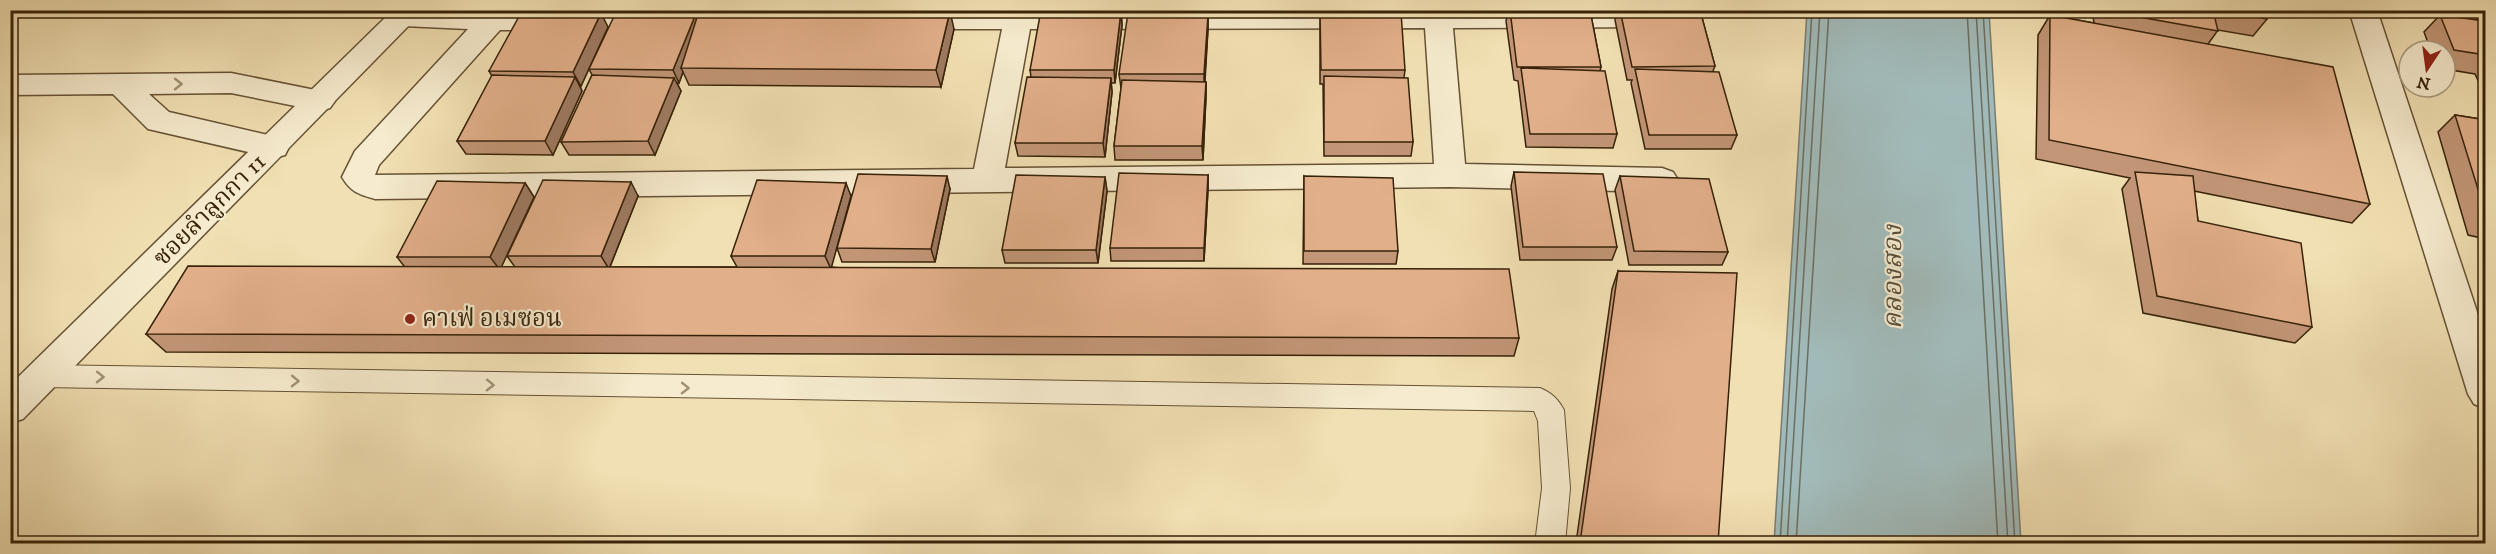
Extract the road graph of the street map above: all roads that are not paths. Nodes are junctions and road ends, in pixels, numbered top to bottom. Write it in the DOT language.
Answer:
graph roads {
  1 [pos="2364,10"];
  2 [pos="406,14"];
  3 [pos="1649,18"];
  4 [pos="1438,19"];
  5 [pos="683,20"];
  6 [pos="886,20"];
  7 [pos="1018,20"];
  8 [pos="492,21"];
  9 [pos="120,84"];
  10 [pos="10,85"];
  11 [pos="320,101"];
  12 [pos="274,147"];
  13 [pos="1450,175"];
  14 [pos="1693,180"];
  15 [pos="987,181"];
  16 [pos="42,376"];
  17 [pos="2486,394"];
  18 [pos="10,408"];
  19 [pos="1550,543"];
  1 -- 17 [label="street"];
  2 -- 8 [label="street"];
  2 -- 11 [label="street, ซอยลำลูกกา 11"];
  3 -- 4 [label="street"];
  4 -- 7 [label="street"];
  4 -- 13 [label="street"];
  5 -- 8 [label="street"];
  6 -- 7 [label="street"];
  7 -- 15 [label="street"];
  8 -- 15 [label="street"];
  9 -- 10 [label="street"];
  9 -- 11 [label="street, one-way"];
  9 -- 12 [label="street"];
  11 -- 12 [label="street, ซอยลำลูกกา 11"];
  12 -- 16 [label="street, ซอยลำลูกกา 11"];
  13 -- 14 [label="street"];
  13 -- 15 [label="street"];
  16 -- 18 [label="street, ซอยลำลูกกา 11"];
  16 -- 19 [label="lane, one-way"];
}
